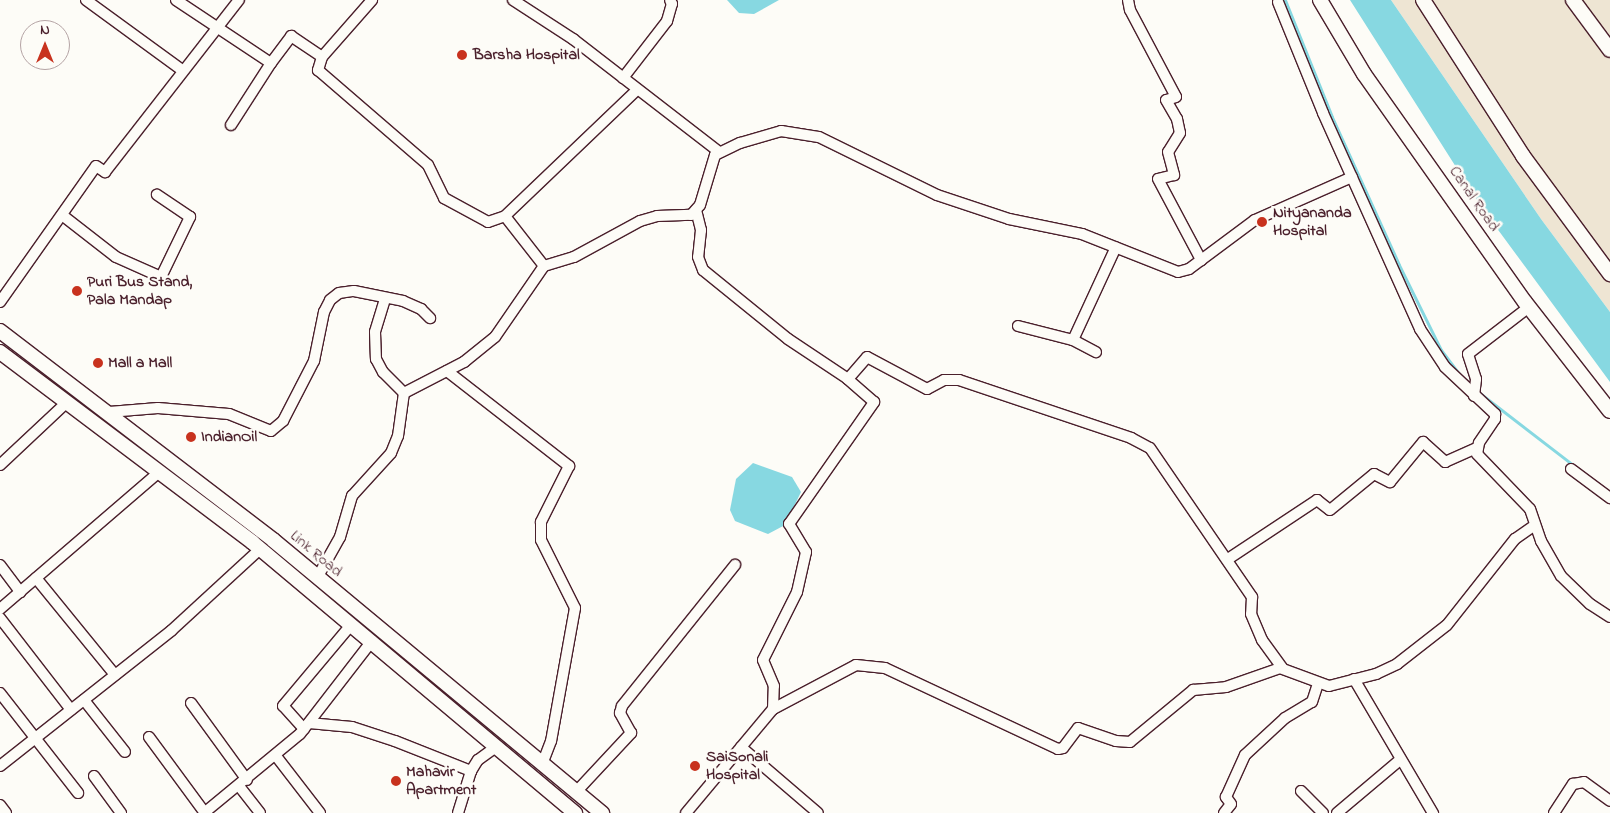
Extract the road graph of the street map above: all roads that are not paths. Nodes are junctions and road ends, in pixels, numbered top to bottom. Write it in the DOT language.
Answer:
graph roads {
  1 [pos="86,0"];
  2 [pos="176,0"];
  3 [pos="239,0"];
  4 [pos="372,0"];
  5 [pos="513,0"];
  6 [pos="670,0"];
  7 [pos="1128,0"];
  8 [pos="1320,0"];
  9 [pos="1423,0"];
  10 [pos="1573,0"];
  11 [pos="1278,2"];
  12 [pos="217,30"];
  13 [pos="1610,50"];
  14 [pos="322,57"];
  15 [pos="271,63"];
  16 [pos="182,70"];
  17 [pos="623,78"];
  18 [pos="637,90"];
  19 [pos="231,125"];
  20 [pos="718,152"];
  21 [pos="1352,177"];
  22 [pos="157,195"];
  23 [pos="696,210"];
  24 [pos="62,216"];
  25 [pos="505,216"];
  26 [pos="1116,247"];
  27 [pos="1201,260"];
  28 [pos="544,266"];
  29 [pos="1608,267"];
  30 [pos="385,299"];
  31 [pos="0,302"];
  32 [pos="1529,307"];
  33 [pos="430,318"];
  34 [pos="1018,326"];
  35 [pos="0,331"];
  36 [pos="1073,340"];
  37 [pos="0,352"];
  38 [pos="1096,352"];
  39 [pos="447,371"];
  40 [pos="848,379"];
  41 [pos="404,393"];
  42 [pos="1474,396"];
  43 [pos="65,404"];
  44 [pos="1610,411"];
  45 [pos="109,412"];
  46 [pos="1477,448"];
  47 [pos="0,465"];
  48 [pos="1571,469"];
  49 [pos="159,472"];
  50 [pos="1610,497"];
  51 [pos="1535,525"];
  52 [pos="260,549"];
  53 [pos="1228,559"];
  54 [pos="0,565"];
  55 [pos="735,565"];
  56 [pos="36,578"];
  57 [pos="317,578"];
  58 [pos="20,592"];
  59 [pos="0,609"];
  60 [pos="1610,617"];
  61 [pos="0,618"];
  62 [pos="351,625"];
  63 [pos="372,641"];
  64 [pos="1282,668"];
  65 [pos="115,675"];
  66 [pos="1354,679"];
  67 [pos="1318,683"];
  68 [pos="0,693"];
  69 [pos="84,700"];
  70 [pos="191,703"];
  71 [pos="773,709"];
  72 [pos="71,710"];
  73 [pos="306,726"];
  74 [pos="149,737"];
  75 [pos="35,738"];
  76 [pos="517,743"];
  77 [pos="741,747"];
  78 [pos="502,750"];
  79 [pos="125,752"];
  80 [pos="276,756"];
  81 [pos="1400,760"];
  82 [pos="0,765"];
  83 [pos="542,765"];
  84 [pos="471,771"];
  85 [pos="94,776"];
  86 [pos="243,783"];
  87 [pos="1301,791"];
  88 [pos="576,792"];
  89 [pos="78,793"];
  90 [pos="1610,802"];
  91 [pos="0,805"];
  92 [pos="6,813"];
  93 [pos="121,813"];
  94 [pos="204,813"];
  95 [pos="260,813"];
  96 [pos="320,813"];
  97 [pos="458,813"];
  98 [pos="575,813"];
  99 [pos="602,813"];
  100 [pos="686,813"];
  101 [pos="818,813"];
  102 [pos="1224,813"];
  103 [pos="1323,813"];
  104 [pos="1337,813"];
  105 [pos="1433,813"];
  106 [pos="1554,813"];
  1 -- 16 [label="street"];
  2 -- 12 [label="street"];
  3 -- 12 [label="street"];
  4 -- 14 [label="street"];
  5 -- 17 [label="street"];
  6 -- 17 [label="street"];
  7 -- 27 [label="street"];
  8 -- 32 [label="main road, Canal Road"];
  9 -- 29 [label="main road"];
  10 -- 13 [label="main road"];
  11 -- 21 [label="street"];
  12 -- 15 [label="street"];
  12 -- 16 [label="street"];
  14 -- 15 [label="street"];
  14 -- 25 [label="street"];
  15 -- 19 [label="street"];
  16 -- 24 [label="street"];
  17 -- 18 [label="street"];
  18 -- 20 [label="street"];
  18 -- 25 [label="street"];
  20 -- 23 [label="street"];
  20 -- 26 [label="street"];
  21 -- 27 [label="street"];
  21 -- 42 [label="street"];
  22 -- 24 [label="street"];
  23 -- 28 [label="street"];
  23 -- 40 [label="street"];
  24 -- 31 [label="street"];
  25 -- 28 [label="street"];
  26 -- 27 [label="street"];
  26 -- 36 [label="street"];
  28 -- 39 [label="street"];
  30 -- 33 [label="street"];
  30 -- 41 [label="street"];
  30 -- 45 [label="street"];
  32 -- 42 [label="street"];
  32 -- 44 [label="main road, Canal Road"];
  34 -- 36 [label="street"];
  35 -- 45 [label="main road, Link Road"];
  36 -- 38 [label="street"];
  37 -- 43 [label="main road, Link Road"];
  39 -- 41 [label="street"];
  39 -- 83 [label="street"];
  40 -- 53 [label="street"];
  40 -- 71 [label="street"];
  41 -- 57 [label="street"];
  42 -- 46 [label="street"];
  43 -- 47 [label="street"];
  43 -- 49 [label="main road, Link Road"];
  45 -- 57 [label="main road, Link Road"];
  46 -- 51 [label="street"];
  46 -- 53 [label="street"];
  48 -- 50 [label="street"];
  49 -- 52 [label="main road, Link Road"];
  49 -- 56 [label="street"];
  51 -- 60 [label="street"];
  51 -- 66 [label="street"];
  52 -- 62 [label="main road, Link Road"];
  52 -- 65 [label="street"];
  53 -- 64 [label="street"];
  54 -- 58 [label="street"];
  55 -- 88 [label="street"];
  56 -- 58 [label="street"];
  56 -- 65 [label="street"];
  57 -- 76 [label="main road, Link Road"];
  58 -- 59 [label="street"];
  61 -- 72 [label="street"];
  62 -- 63 [label="main road, Link Road"];
  62 -- 73 [label="street"];
  63 -- 73 [label="street"];
  63 -- 78 [label="main road, Link Road"];
  64 -- 67 [label="street"];
  64 -- 71 [label="street"];
  65 -- 69 [label="street"];
  66 -- 67 [label="street"];
  66 -- 81 [label="street"];
  67 -- 102 [label="street"];
  68 -- 75 [label="street"];
  69 -- 72 [label="street"];
  69 -- 79 [label="street"];
  70 -- 86 [label="street"];
  71 -- 77 [label="street"];
  72 -- 75 [label="street"];
  73 -- 80 [label="street"];
  73 -- 84 [label="street"];
  74 -- 94 [label="street"];
  75 -- 82 [label="street"];
  75 -- 89 [label="street"];
  76 -- 78 [label="main road"];
  76 -- 83 [label="main road, Link Road"];
  77 -- 100 [label="street"];
  77 -- 101 [label="street"];
  78 -- 84 [label="street"];
  78 -- 98 [label="main road, Link Road"];
  80 -- 86 [label="street"];
  80 -- 96 [label="street"];
  81 -- 104 [label="street"];
  81 -- 105 [label="street"];
  83 -- 88 [label="main road, Link Road"];
  84 -- 97 [label="street"];
  85 -- 93 [label="street"];
  86 -- 94 [label="street"];
  86 -- 95 [label="street"];
  87 -- 103 [label="street"];
  88 -- 99 [label="main road, Link Road"];
  90 -- 106 [label="street"];
  91 -- 92 [label="street"];
}
